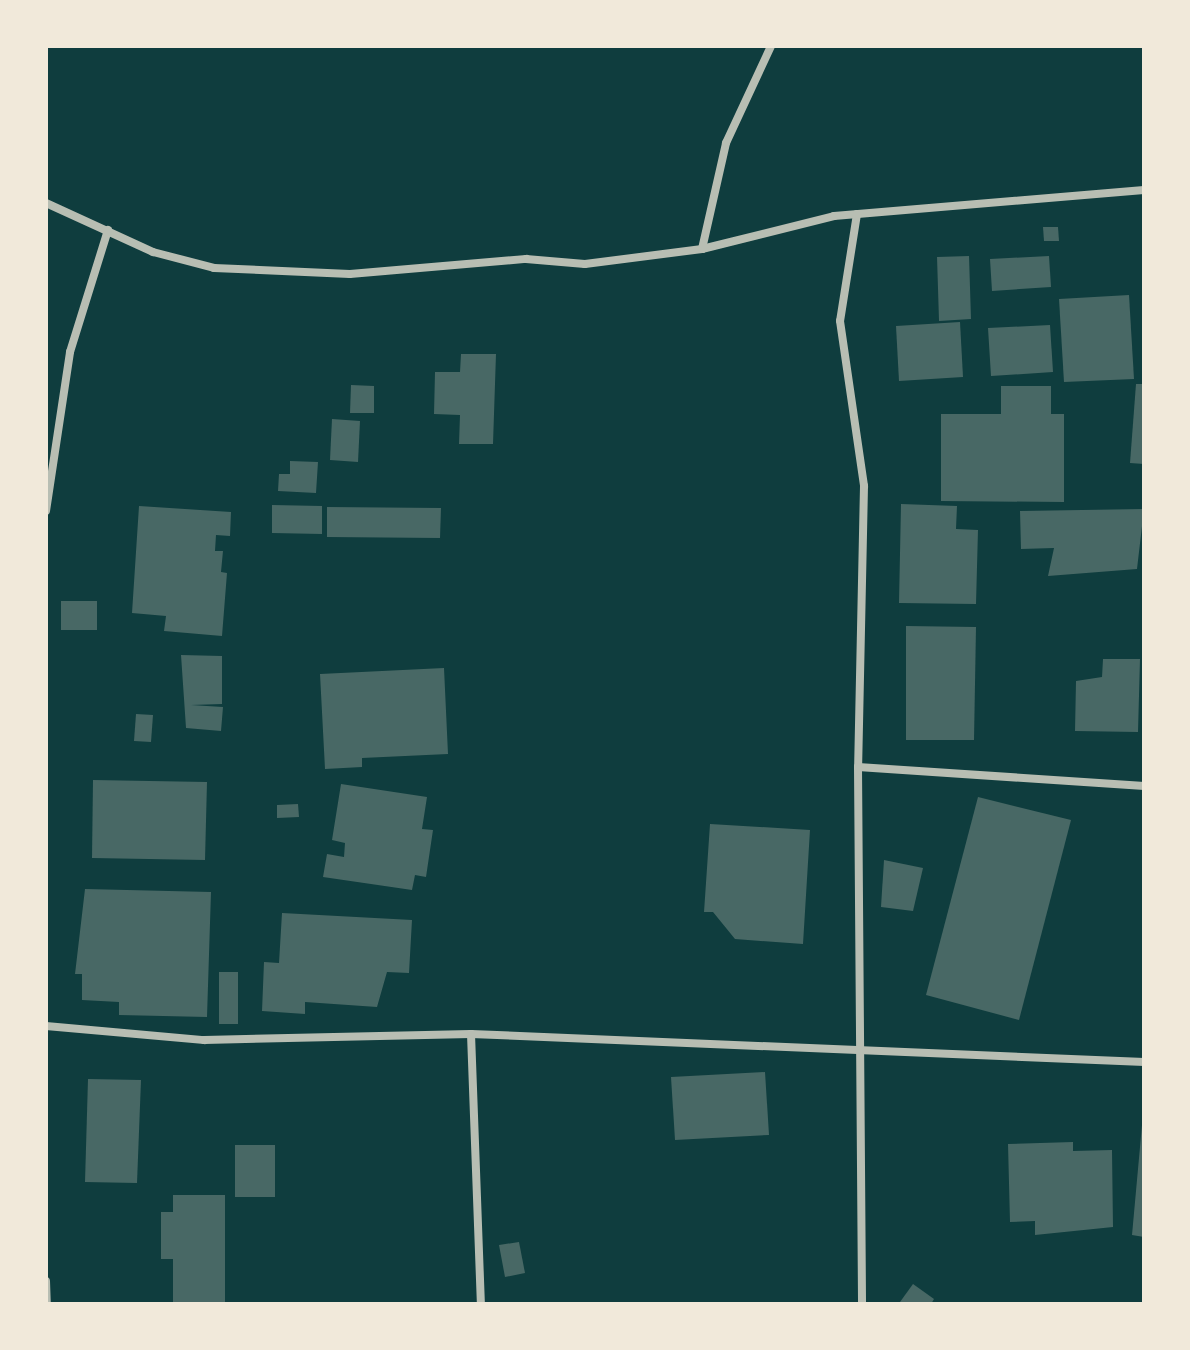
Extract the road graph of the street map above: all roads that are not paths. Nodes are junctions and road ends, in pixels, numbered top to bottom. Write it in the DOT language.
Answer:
graph roads {
  1 [pos="771,46"];
  2 [pos="1144,190"];
  3 [pos="46,203"];
  4 [pos="857,214"];
  5 [pos="108,230"];
  6 [pos="702,249"];
  7 [pos="46,511"];
  8 [pos="858,767"];
  9 [pos="1144,786"];
  10 [pos="46,1026"];
  11 [pos="471,1034"];
  12 [pos="865,1050"];
  13 [pos="1144,1062"];
  14 [pos="46,1281"];
  15 [pos="47,1304"];
  16 [pos="481,1304"];
  17 [pos="862,1304"];
  1 -- 6 [label="street"];
  2 -- 4 [label="street"];
  3 -- 5 [label="street"];
  4 -- 6 [label="street"];
  4 -- 8 [label="street"];
  5 -- 6 [label="street"];
  5 -- 7 [label="street"];
  8 -- 9 [label="street"];
  8 -- 12 [label="street"];
  10 -- 11 [label="street"];
  11 -- 12 [label="street"];
  11 -- 16 [label="street"];
  12 -- 13 [label="street"];
  12 -- 17 [label="street"];
  14 -- 15 [label="street"];
}
